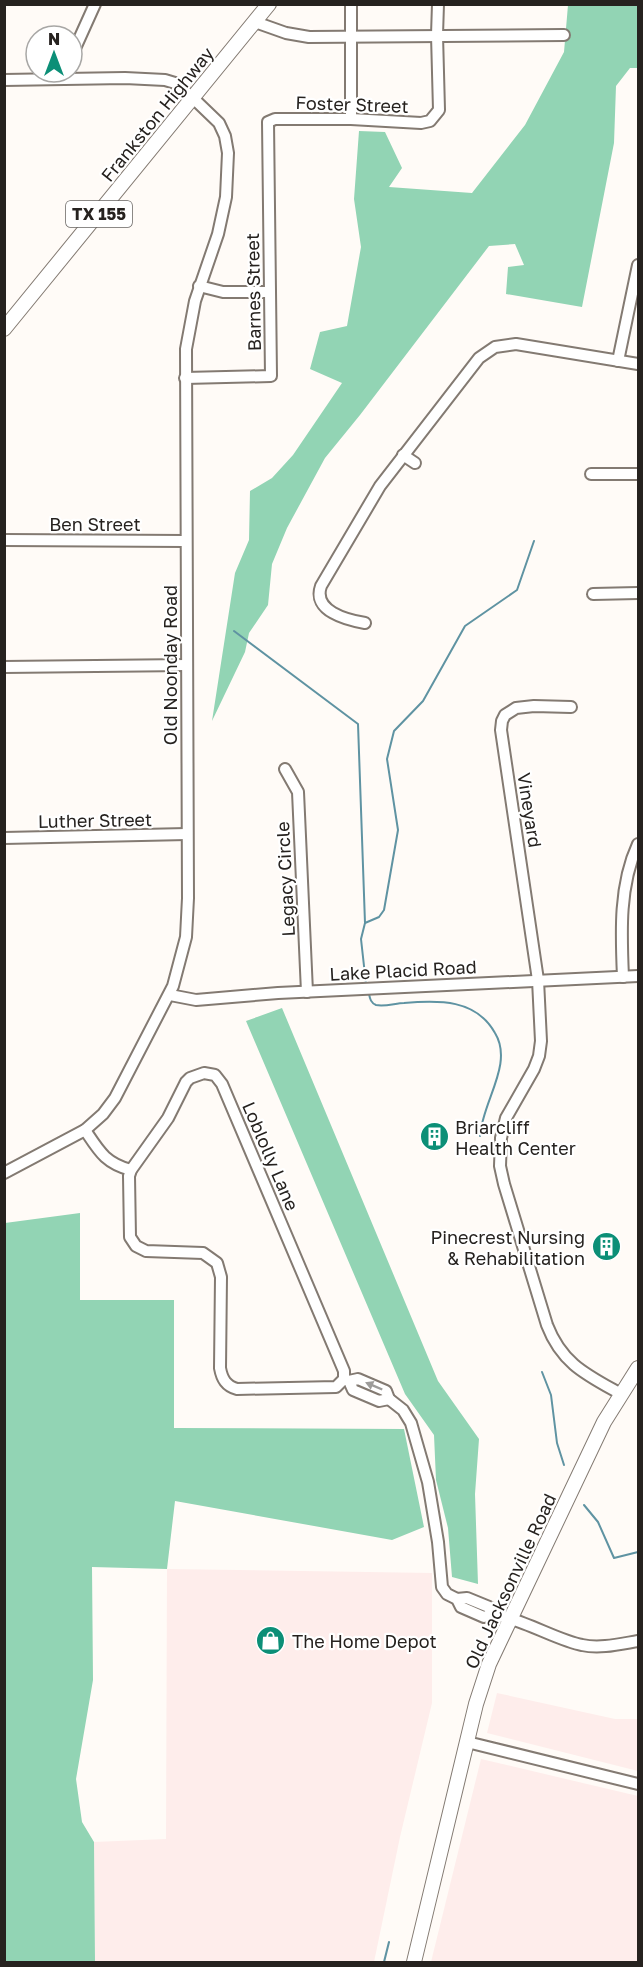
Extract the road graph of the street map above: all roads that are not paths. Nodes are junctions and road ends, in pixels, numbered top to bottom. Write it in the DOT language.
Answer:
graph roads {
  1 [pos="95,4"];
  2 [pos="269,4"];
  3 [pos="351,4"];
  4 [pos="438,4"];
  5 [pos="255,22"];
  6 [pos="84,29"];
  7 [pos="437,35"];
  8 [pos="564,35"];
  9 [pos="351,37"];
  10 [pos="84,77"];
  11 [pos="24,79"];
  12 [pos="4,80"];
  13 [pos="194,98"];
  14 [pos="351,119"];
  15 [pos="268,122"];
  16 [pos="639,266"];
  17 [pos="200,286"];
  18 [pos="270,292"];
  19 [pos="4,329"];
  20 [pos="618,362"];
  21 [pos="639,364"];
  22 [pos="185,378"];
  23 [pos="403,455"];
  24 [pos="414,463"];
  25 [pos="591,474"];
  26 [pos="639,474"];
  27 [pos="4,540"];
  28 [pos="185,541"];
  29 [pos="639,593"];
  30 [pos="593,594"];
  31 [pos="365,623"];
  32 [pos="187,665"];
  33 [pos="4,668"];
  34 [pos="571,707"];
  35 [pos="285,769"];
  36 [pos="187,834"];
  37 [pos="4,838"];
  38 [pos="639,844"];
  39 [pos="639,976"];
  40 [pos="622,977"];
  41 [pos="538,980"];
  42 [pos="307,992"];
  43 [pos="170,995"];
  44 [pos="85,1130"];
  45 [pos="131,1170"];
  46 [pos="4,1173"];
  47 [pos="639,1368"];
  48 [pos="347,1380"];
  49 [pos="621,1394"];
  50 [pos="510,1618"];
  51 [pos="639,1641"];
  52 [pos="467,1742"];
  53 [pos="639,1784"];
  54 [pos="414,1962"];
  1 -- 6 [label="street"];
  2 -- 5 [label="main road, Frankston Highway / TX 155"];
  3 -- 9 [label="street"];
  4 -- 7 [label="street"];
  5 -- 9 [label="street"];
  5 -- 13 [label="main road, Frankston Highway / TX 155"];
  7 -- 8 [label="street"];
  7 -- 9 [label="street"];
  7 -- 14 [label="street, Foster Street"];
  9 -- 14 [label="street"];
  10 -- 13 [label="street, Old Noonday Road"];
  11 -- 12 [label="street, Old Noonday Road"];
  13 -- 17 [label="street, Old Noonday Road"];
  13 -- 19 [label="main road, Frankston Highway / TX 155"];
  14 -- 15 [label="street, Foster Street"];
  15 -- 18 [label="street, Barnes Street"];
  16 -- 20 [label="street"];
  17 -- 18 [label="street"];
  17 -- 22 [label="street, Old Noonday Road"];
  18 -- 22 [label="street, Barnes Street"];
  20 -- 21 [label="street"];
  20 -- 23 [label="street"];
  22 -- 28 [label="street, Old Noonday Road"];
  23 -- 24 [label="street"];
  23 -- 31 [label="street"];
  25 -- 26 [label="street"];
  27 -- 28 [label="street, Ben Street"];
  28 -- 32 [label="street, Old Noonday Road"];
  29 -- 30 [label="street"];
  32 -- 33 [label="street"];
  32 -- 36 [label="street, Old Noonday Road"];
  34 -- 41 [label="street, Vineyard"];
  35 -- 42 [label="street, Legacy Circle"];
  36 -- 37 [label="street, Luther Street"];
  36 -- 43 [label="street, Old Noonday Road"];
  38 -- 40 [label="street"];
  39 -- 40 [label="street, Lake Placid Road"];
  40 -- 41 [label="street, Lake Placid Road"];
  41 -- 42 [label="street, Lake Placid Road"];
  41 -- 49 [label="street"];
  42 -- 43 [label="street, Lake Placid Road"];
  43 -- 44 [label="street, Old Noonday Road"];
  44 -- 45 [label="street"];
  44 -- 46 [label="street, Old Noonday Road"];
  45 -- 48 [label="street"];
  45 -- 48 [label="street, Loblolly Lane"];
  47 -- 49 [label="main road, Old Jacksonville Road"];
  48 -- 50 [label="street"];
  49 -- 50 [label="main road, Old Jacksonville Road"];
  50 -- 51 [label="street"];
  50 -- 52 [label="main road, Old Jacksonville Road"];
  52 -- 53 [label="street"];
  52 -- 54 [label="main road, Old Jacksonville Road"];
}
